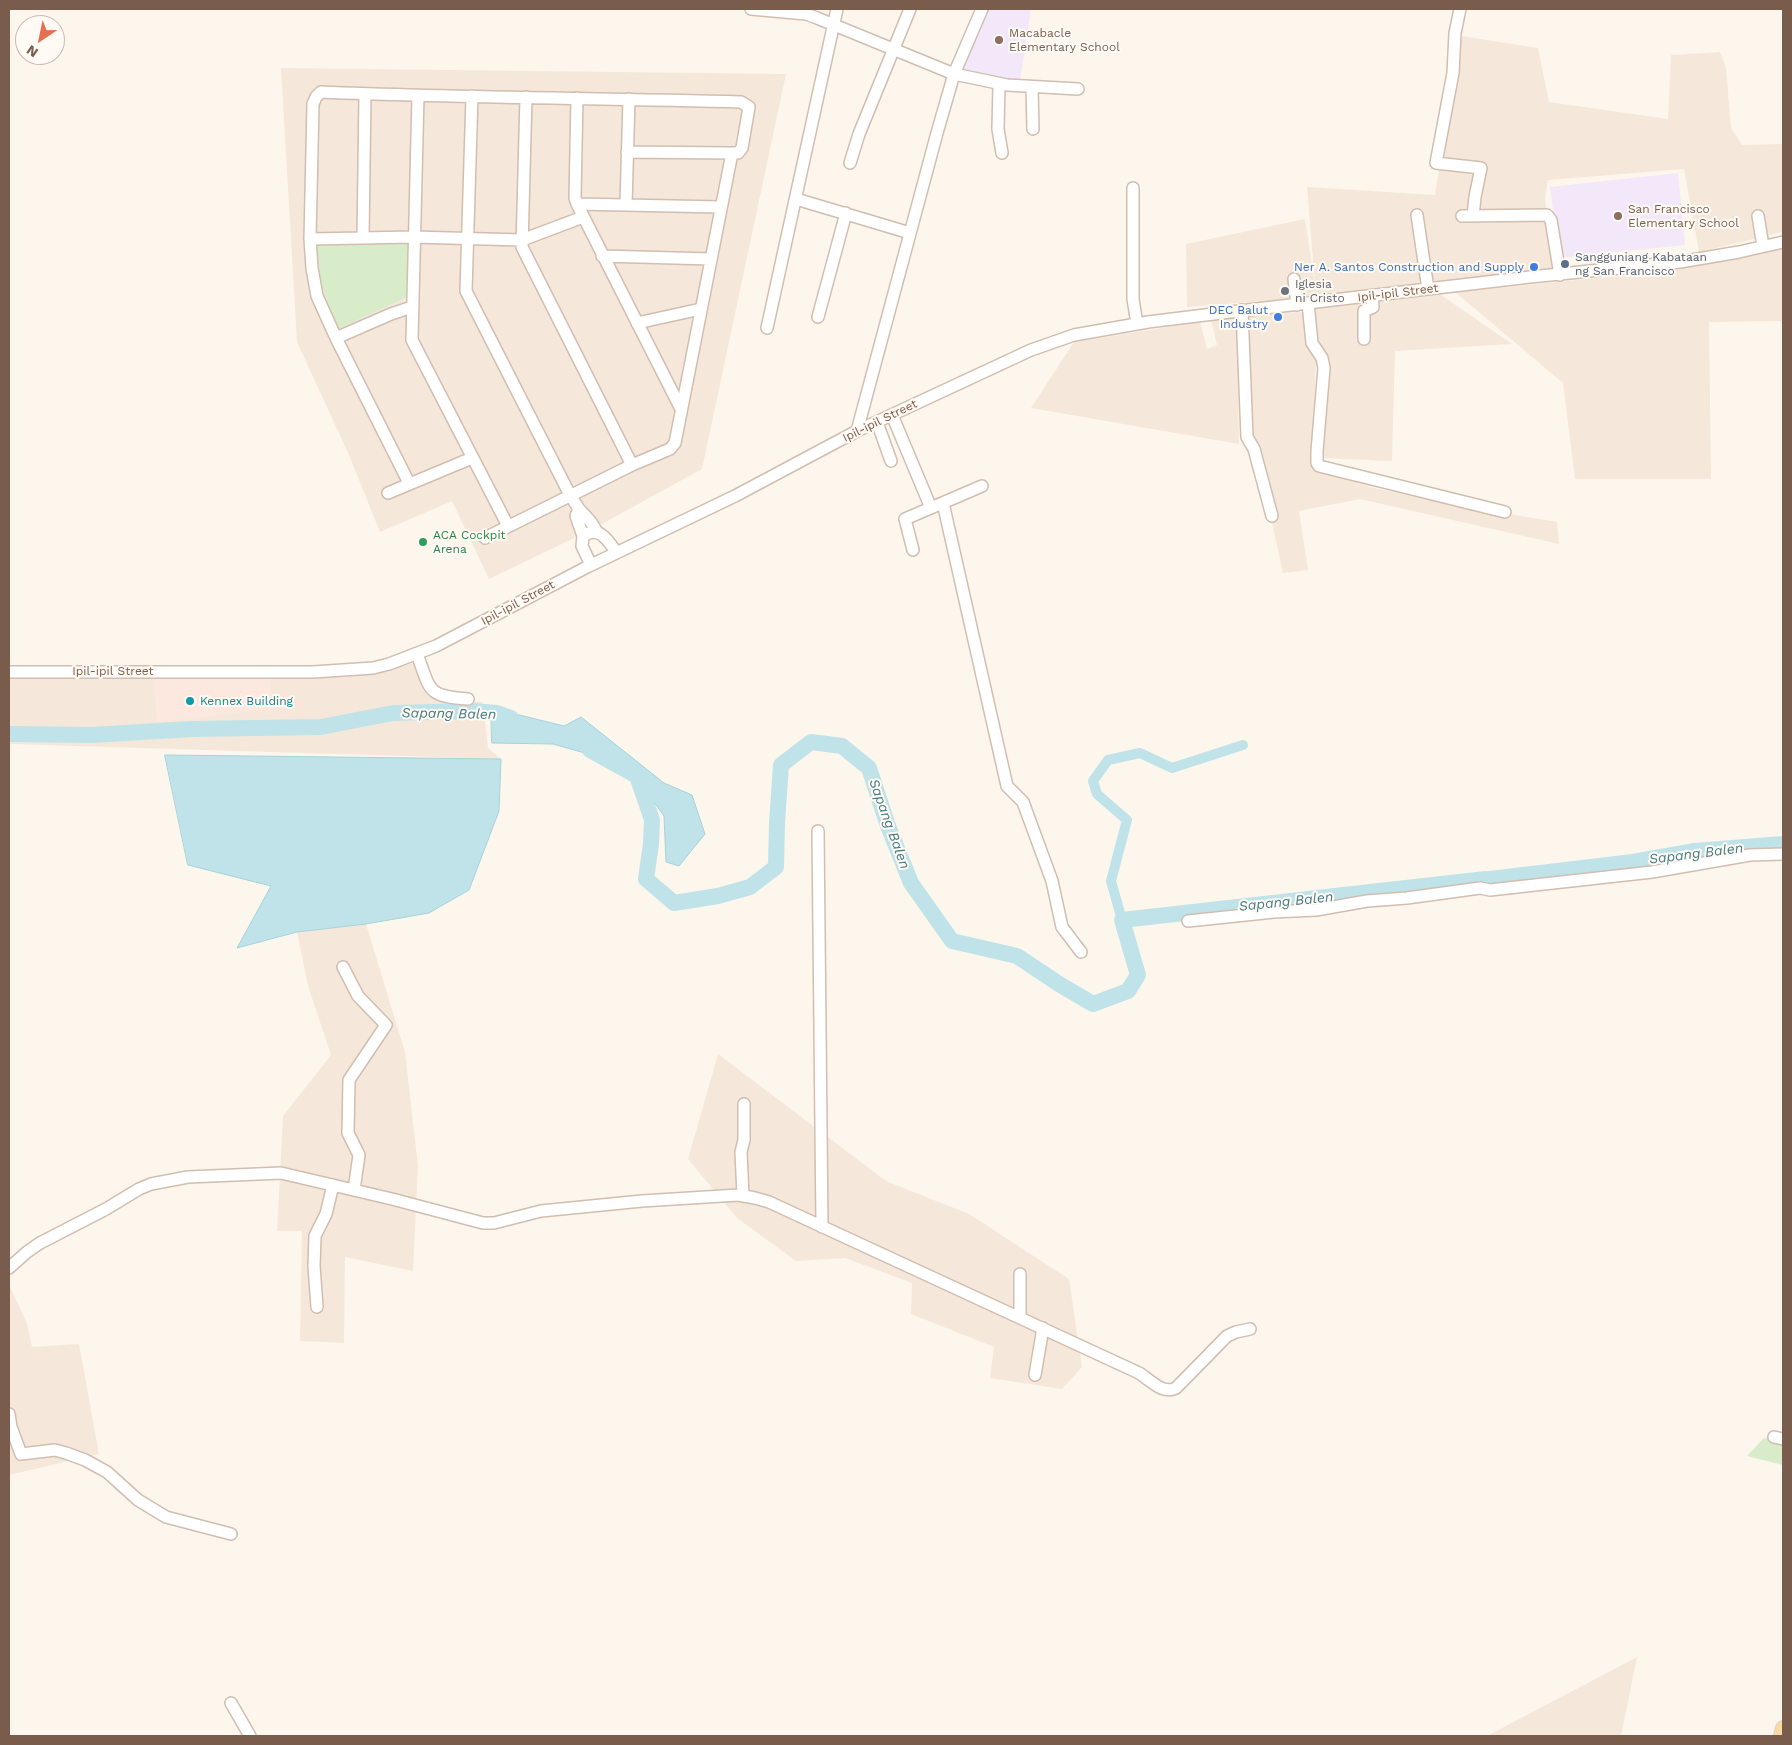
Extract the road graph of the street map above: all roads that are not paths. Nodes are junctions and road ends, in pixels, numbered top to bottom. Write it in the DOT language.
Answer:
graph roads {
  1 [pos="752,9"];
  2 [pos="837,9"];
  3 [pos="910,9"];
  4 [pos="982,9"];
  5 [pos="1460,9"];
  6 [pos="832,24"];
  7 [pos="892,50"];
  8 [pos="954,74"];
  9 [pos="999,84"];
  10 [pos="1032,87"];
  11 [pos="1078,89"];
  12 [pos="365,94"];
  13 [pos="418,96"];
  14 [pos="472,96"];
  15 [pos="526,97"];
  16 [pos="577,98"];
  17 [pos="628,99"];
  18 [pos="1033,129"];
  19 [pos="627,152"];
  20 [pos="732,153"];
  21 [pos="1002,153"];
  22 [pos="850,163"];
  23 [pos="1133,188"];
  24 [pos="796,200"];
  25 [pos="577,204"];
  26 [pos="626,205"];
  27 [pos="721,207"];
  28 [pos="846,213"];
  29 [pos="1418,215"];
  30 [pos="1758,216"];
  31 [pos="583,217"];
  32 [pos="910,232"];
  33 [pos="413,237"];
  34 [pos="363,238"];
  35 [pos="468,238"];
  36 [pos="310,239"];
  37 [pos="522,240"];
  38 [pos="1783,242"];
  39 [pos="1763,246"];
  40 [pos="602,256"];
  41 [pos="711,259"];
  42 [pos="1560,275"];
  43 [pos="1294,279"];
  44 [pos="1428,290"];
  45 [pos="1372,296"];
  46 [pos="1303,304"];
  47 [pos="412,308"];
  48 [pos="701,309"];
  49 [pos="1242,310"];
  50 [pos="818,317"];
  51 [pos="637,323"];
  52 [pos="1137,324"];
  53 [pos="767,328"];
  54 [pos="336,338"];
  55 [pos="1364,339"];
  56 [pos="681,409"];
  57 [pos="892,415"];
  58 [pos="877,422"];
  59 [pos="857,431"];
  60 [pos="472,458"];
  61 [pos="891,461"];
  62 [pos="632,465"];
  63 [pos="410,483"];
  64 [pos="982,486"];
  65 [pos="388,493"];
  66 [pos="570,495"];
  67 [pos="943,503"];
  68 [pos="931,508"];
  69 [pos="579,509"];
  70 [pos="1505,512"];
  71 [pos="1272,516"];
  72 [pos="508,526"];
  73 [pos="597,532"];
  74 [pos="584,536"];
  75 [pos="485,538"];
  76 [pos="913,550"];
  77 [pos="616,552"];
  78 [pos="591,565"];
  79 [pos="417,654"];
  80 [pos="9,672"];
  81 [pos="468,699"];
  82 [pos="818,831"];
  83 [pos="1783,854"];
  84 [pos="1188,921"];
  85 [pos="1081,952"];
  86 [pos="343,967"];
  87 [pos="744,1104"];
  88 [pos="333,1185"];
  89 [pos="354,1190"];
  90 [pos="743,1196"];
  91 [pos="822,1227"];
  92 [pos="9,1268"];
  93 [pos="1020,1274"];
  94 [pos="317,1307"];
  95 [pos="1020,1318"];
  96 [pos="1043,1328"];
  97 [pos="1250,1330"];
  98 [pos="1035,1375"];
  99 [pos="9,1414"];
  100 [pos="231,1534"];
  101 [pos="231,1703"];
  102 [pos="1783,1728"];
  103 [pos="250,1736"];
  104 [pos="1781,1736"];
  1 -- 6 [label="street"];
  2 -- 6 [label="street"];
  3 -- 7 [label="street"];
  4 -- 8 [label="street"];
  5 -- 42 [label="street"];
  6 -- 7 [label="street"];
  6 -- 24 [label="street"];
  7 -- 8 [label="street"];
  7 -- 22 [label="street"];
  8 -- 9 [label="street"];
  8 -- 32 [label="street"];
  9 -- 10 [label="street"];
  9 -- 21 [label="street"];
  10 -- 11 [label="street"];
  10 -- 18 [label="street"];
  12 -- 13 [label="street"];
  12 -- 34 [label="street"];
  12 -- 36 [label="street"];
  13 -- 14 [label="street"];
  13 -- 33 [label="street"];
  14 -- 15 [label="street"];
  14 -- 35 [label="street"];
  15 -- 16 [label="street"];
  15 -- 37 [label="street"];
  16 -- 17 [label="street"];
  16 -- 25 [label="street"];
  17 -- 19 [label="street"];
  17 -- 20 [label="street"];
  19 -- 20 [label="street"];
  19 -- 26 [label="street"];
  20 -- 27 [label="street"];
  23 -- 52 [label="street"];
  24 -- 28 [label="street"];
  24 -- 53 [label="street"];
  25 -- 26 [label="street"];
  25 -- 31 [label="street"];
  26 -- 27 [label="street"];
  27 -- 41 [label="street"];
  28 -- 32 [label="street"];
  28 -- 50 [label="street"];
  29 -- 44 [label="street"];
  30 -- 39 [label="street"];
  31 -- 37 [label="street"];
  31 -- 40 [label="street"];
  32 -- 59 [label="street"];
  33 -- 34 [label="street"];
  33 -- 35 [label="street"];
  33 -- 47 [label="street"];
  34 -- 36 [label="street"];
  35 -- 37 [label="street"];
  35 -- 66 [label="street"];
  36 -- 54 [label="street"];
  37 -- 62 [label="street"];
  38 -- 39 [label="street, Ipil-ipil Street"];
  39 -- 42 [label="street, Ipil-ipil Street"];
  40 -- 41 [label="street"];
  40 -- 51 [label="street"];
  41 -- 48 [label="street"];
  42 -- 44 [label="street, Ipil-ipil Street"];
  43 -- 46 [label="street"];
  44 -- 45 [label="street, Ipil-ipil Street"];
  45 -- 46 [label="street, Ipil-ipil Street"];
  45 -- 55 [label="street"];
  46 -- 49 [label="street, Ipil-ipil Street"];
  46 -- 70 [label="street"];
  47 -- 54 [label="street"];
  47 -- 60 [label="street"];
  48 -- 51 [label="street"];
  48 -- 56 [label="street"];
  49 -- 52 [label="street, Ipil-ipil Street"];
  49 -- 71 [label="street"];
  51 -- 56 [label="street"];
  52 -- 57 [label="street, Ipil-ipil Street"];
  54 -- 63 [label="street"];
  56 -- 62 [label="street"];
  57 -- 58 [label="street, Ipil-ipil Street"];
  57 -- 68 [label="street"];
  58 -- 59 [label="street, Ipil-ipil Street"];
  58 -- 61 [label="street"];
  59 -- 77 [label="street, Ipil-ipil Street"];
  60 -- 63 [label="street"];
  60 -- 72 [label="street"];
  62 -- 66 [label="street"];
  63 -- 65 [label="street"];
  64 -- 67 [label="street"];
  66 -- 69 [label="street"];
  66 -- 72 [label="street"];
  67 -- 68 [label="street"];
  67 -- 85 [label="street"];
  68 -- 76 [label="street"];
  69 -- 73 [label="street"];
  69 -- 74 [label="street"];
  72 -- 75 [label="street"];
  73 -- 74 [label="street"];
  73 -- 77 [label="street"];
  74 -- 78 [label="street"];
  77 -- 78 [label="street, Ipil-ipil Street"];
  78 -- 79 [label="street, Ipil-ipil Street"];
  79 -- 80 [label="street, Ipil-ipil Street"];
  79 -- 81 [label="street"];
  82 -- 91 [label="street"];
  83 -- 84 [label="street"];
  86 -- 89 [label="street"];
  87 -- 90 [label="street"];
  88 -- 89 [label="street"];
  88 -- 92 [label="street"];
  88 -- 94 [label="street"];
  89 -- 90 [label="street"];
  90 -- 91 [label="street"];
  91 -- 95 [label="street"];
  93 -- 95 [label="street"];
  95 -- 96 [label="street"];
  96 -- 97 [label="street"];
  96 -- 98 [label="street"];
  99 -- 100 [label="street"];
  101 -- 103 [label="street"];
  102 -- 104 [label="main road"];
}
